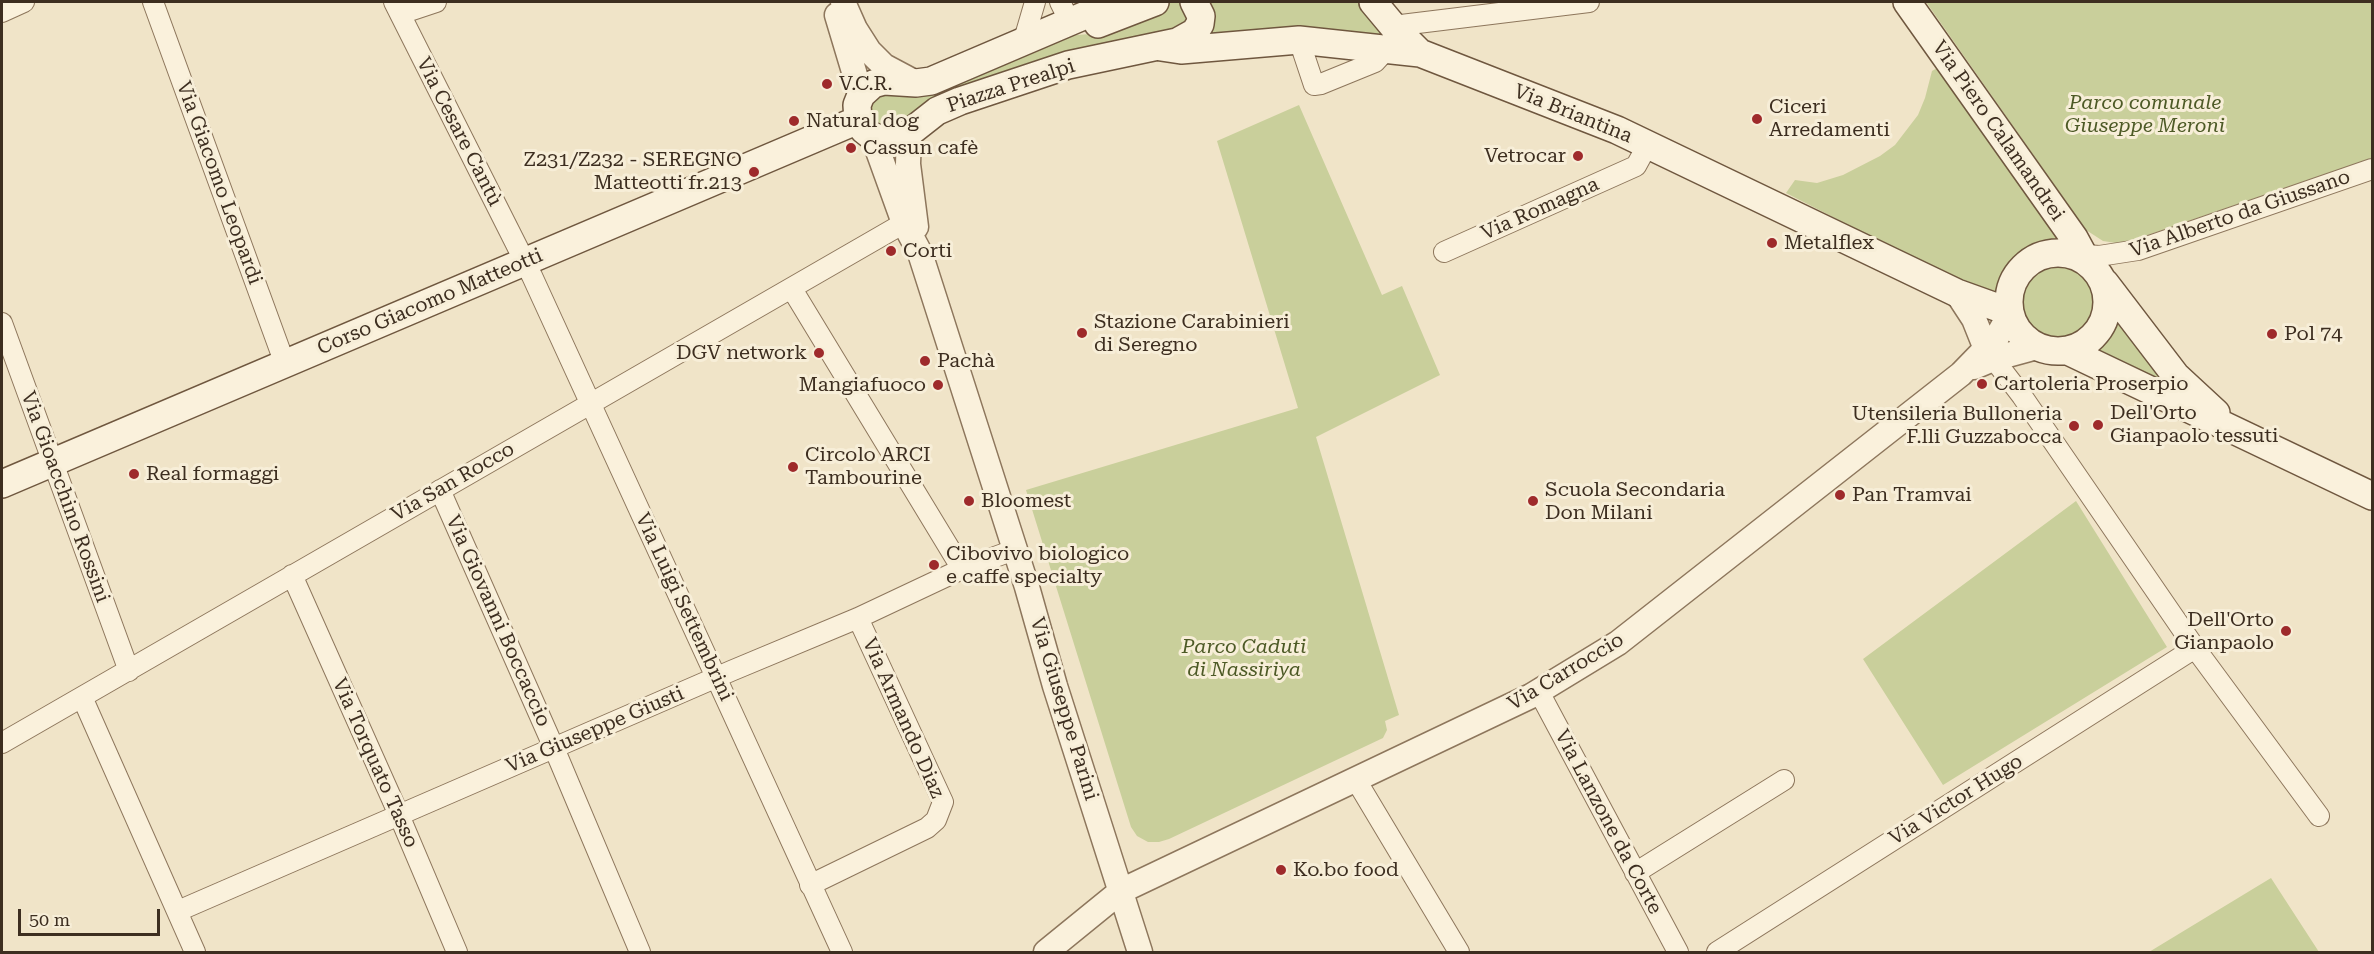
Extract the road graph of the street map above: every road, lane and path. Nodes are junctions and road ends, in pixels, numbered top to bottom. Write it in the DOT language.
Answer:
graph roads {
  1 [pos="24,2"];
  2 [pos="153,2"];
  3 [pos="436,2"];
  4 [pos="833,2"];
  5 [pos="843,2"];
  6 [pos="1035,2"];
  7 [pos="1116,2"];
  8 [pos="1155,2"];
  9 [pos="1194,2"];
  10 [pos="1373,2"];
  11 [pos="1589,2"];
  12 [pos="1907,2"];
  13 [pos="397,8"];
  14 [pos="2,12"];
  15 [pos="1065,12"];
  16 [pos="1390,38"];
  17 [pos="1299,40"];
  18 [pos="1023,43"];
  19 [pos="1161,47"];
  20 [pos="916,83"];
  21 [pos="864,117"];
  22 [pos="909,134"];
  23 [pos="1642,155"];
  24 [pos="2373,169"];
  25 [pos="904,223"];
  26 [pos="1444,252"];
  27 [pos="920,253"];
  28 [pos="525,262"];
  29 [pos="2086,263"];
  30 [pos="792,289"];
  31 [pos="1957,293"];
  32 [pos="2010,313"];
  33 [pos="2,323"];
  34 [pos="2028,350"];
  35 [pos="2068,351"];
  36 [pos="1989,354"];
  37 [pos="285,364"];
  38 [pos="2022,396"];
  39 [pos="590,403"];
  40 [pos="2240,432"];
  41 [pos="53,463"];
  42 [pos="2,483"];
  43 [pos="440,490"];
  44 [pos="2373,496"];
  45 [pos="1014,550"];
  46 [pos="962,569"];
  47 [pos="292,575"];
  48 [pos="858,618"];
  49 [pos="2195,648"];
  50 [pos="129,671"];
  51 [pos="717,677"];
  52 [pos="1539,692"];
  53 [pos="82,697"];
  54 [pos="2,743"];
  55 [pos="554,748"];
  56 [pos="1356,780"];
  57 [pos="1784,780"];
  58 [pos="399,814"];
  59 [pos="2319,816"];
  60 [pos="1635,873"];
  61 [pos="810,885"];
  62 [pos="1121,891"];
  63 [pos="178,911"];
  64 [pos="195,952"];
  65 [pos="457,952"];
  66 [pos="640,952"];
  67 [pos="842,952"];
  68 [pos="1046,952"];
  69 [pos="1140,952"];
  70 [pos="1459,952"];
  71 [pos="1678,952"];
  72 [pos="1717,952"];
  1 -- 14 [label="street"];
  2 -- 37 [label="street, Via Giacomo Leopardi"];
  3 -- 13 [label="street"];
  4 -- 21 [label="street, Via Giuseppe Parini"];
  5 -- 20 [label="street"];
  6 -- 18 [label="street"];
  7 -- 15 [label="main road"];
  8 -- 15 [label="main road, Piazza Prealpi"];
  9 -- 19 [label="main road, Piazza Prealpi"];
  10 -- 16 [label="main road"];
  11 -- 16 [label="street"];
  12 -- 29 [label="main road, Via Piero Calamandrei"];
  13 -- 28 [label="street, Via Cesare Cantù"];
  15 -- 18 [label="main road, Piazza Prealpi"];
  16 -- 17 [label="main road"];
  16 -- 17 [label="street"];
  16 -- 23 [label="main road, Via Briantina"];
  17 -- 19 [label="main road"];
  18 -- 20 [label="main road, Piazza Prealpi"];
  19 -- 22 [label="main road, Piazza Prealpi"];
  20 -- 21 [label="main road, Piazza Prealpi"];
  21 -- 22 [label="main road"];
  21 -- 25 [label="street, Via Giuseppe Parini"];
  21 -- 28 [label="main road, Corso Giacomo Matteotti"];
  22 -- 27 [label="street, Via Giuseppe Parini"];
  23 -- 26 [label="street, Via Romagna"];
  23 -- 31 [label="main road, Via Briantina"];
  24 -- 29 [label="street, Via Alberto da Giussano"];
  25 -- 27 [label="street, Via Giuseppe Parini"];
  25 -- 30 [label="street, Via San Rocco"];
  27 -- 45 [label="street, Via Giuseppe Parini"];
  28 -- 37 [label="main road, Corso Giacomo Matteotti"];
  28 -- 39 [label="street, Via Luigi Settembrini"];
  29 -- 32 [label="main road"];
  29 -- 35 [label="main road"];
  29 -- 40 [label="main road"];
  30 -- 39 [label="street, Via San Rocco"];
  30 -- 46 [label="street"];
  31 -- 32 [label="main road, Via Briantina"];
  31 -- 36 [label="street"];
  32 -- 34 [label="main road"];
  32 -- 36 [label="street, Via Carroccio"];
  33 -- 41 [label="street, Via Gioacchino Rossini"];
  34 -- 35 [label="main road"];
  34 -- 36 [label="street, Via Carroccio"];
  34 -- 38 [label="street"];
  35 -- 40 [label="main road"];
  36 -- 38 [label="street"];
  36 -- 52 [label="street, Via Carroccio"];
  37 -- 41 [label="main road, Corso Giacomo Matteotti"];
  38 -- 49 [label="street"];
  39 -- 43 [label="street, Via San Rocco"];
  39 -- 51 [label="street, Via Luigi Settembrini"];
  40 -- 44 [label="main road"];
  41 -- 42 [label="main road, Corso Giacomo Matteotti"];
  41 -- 50 [label="street, Via Gioacchino Rossini"];
  43 -- 47 [label="street, Via San Rocco"];
  43 -- 55 [label="street, Via Giovanni Boccaccio"];
  45 -- 46 [label="street, Via Giuseppe Giusti"];
  45 -- 62 [label="street, Via Giuseppe Parini"];
  46 -- 48 [label="street, Via Giuseppe Giusti"];
  47 -- 50 [label="street, Via San Rocco"];
  47 -- 58 [label="street, Via Torquato Tasso"];
  48 -- 51 [label="street, Via Giuseppe Giusti"];
  48 -- 61 [label="street, Via Armando Diaz"];
  49 -- 59 [label="street"];
  49 -- 72 [label="street, Via Victor Hugo"];
  50 -- 53 [label="street, Via San Rocco"];
  51 -- 55 [label="street, Via Giuseppe Giusti"];
  51 -- 61 [label="street, Via Luigi Settembrini"];
  52 -- 56 [label="street, Via Carroccio"];
  52 -- 60 [label="street, Via Lanzone da Corte"];
  53 -- 54 [label="street, Via San Rocco"];
  53 -- 63 [label="street"];
  55 -- 58 [label="street, Via Giuseppe Giusti"];
  55 -- 66 [label="street, Via Giovanni Boccaccio"];
  56 -- 62 [label="street, Via Carroccio"];
  56 -- 70 [label="street"];
  57 -- 60 [label="street"];
  58 -- 63 [label="street, Via Giuseppe Giusti"];
  58 -- 65 [label="street, Via Torquato Tasso"];
  60 -- 71 [label="street, Via Lanzone da Corte"];
  61 -- 67 [label="street, Via Luigi Settembrini"];
  62 -- 68 [label="street, Via Carroccio"];
  62 -- 69 [label="street, Via Giuseppe Parini"];
  63 -- 64 [label="street"];
}
